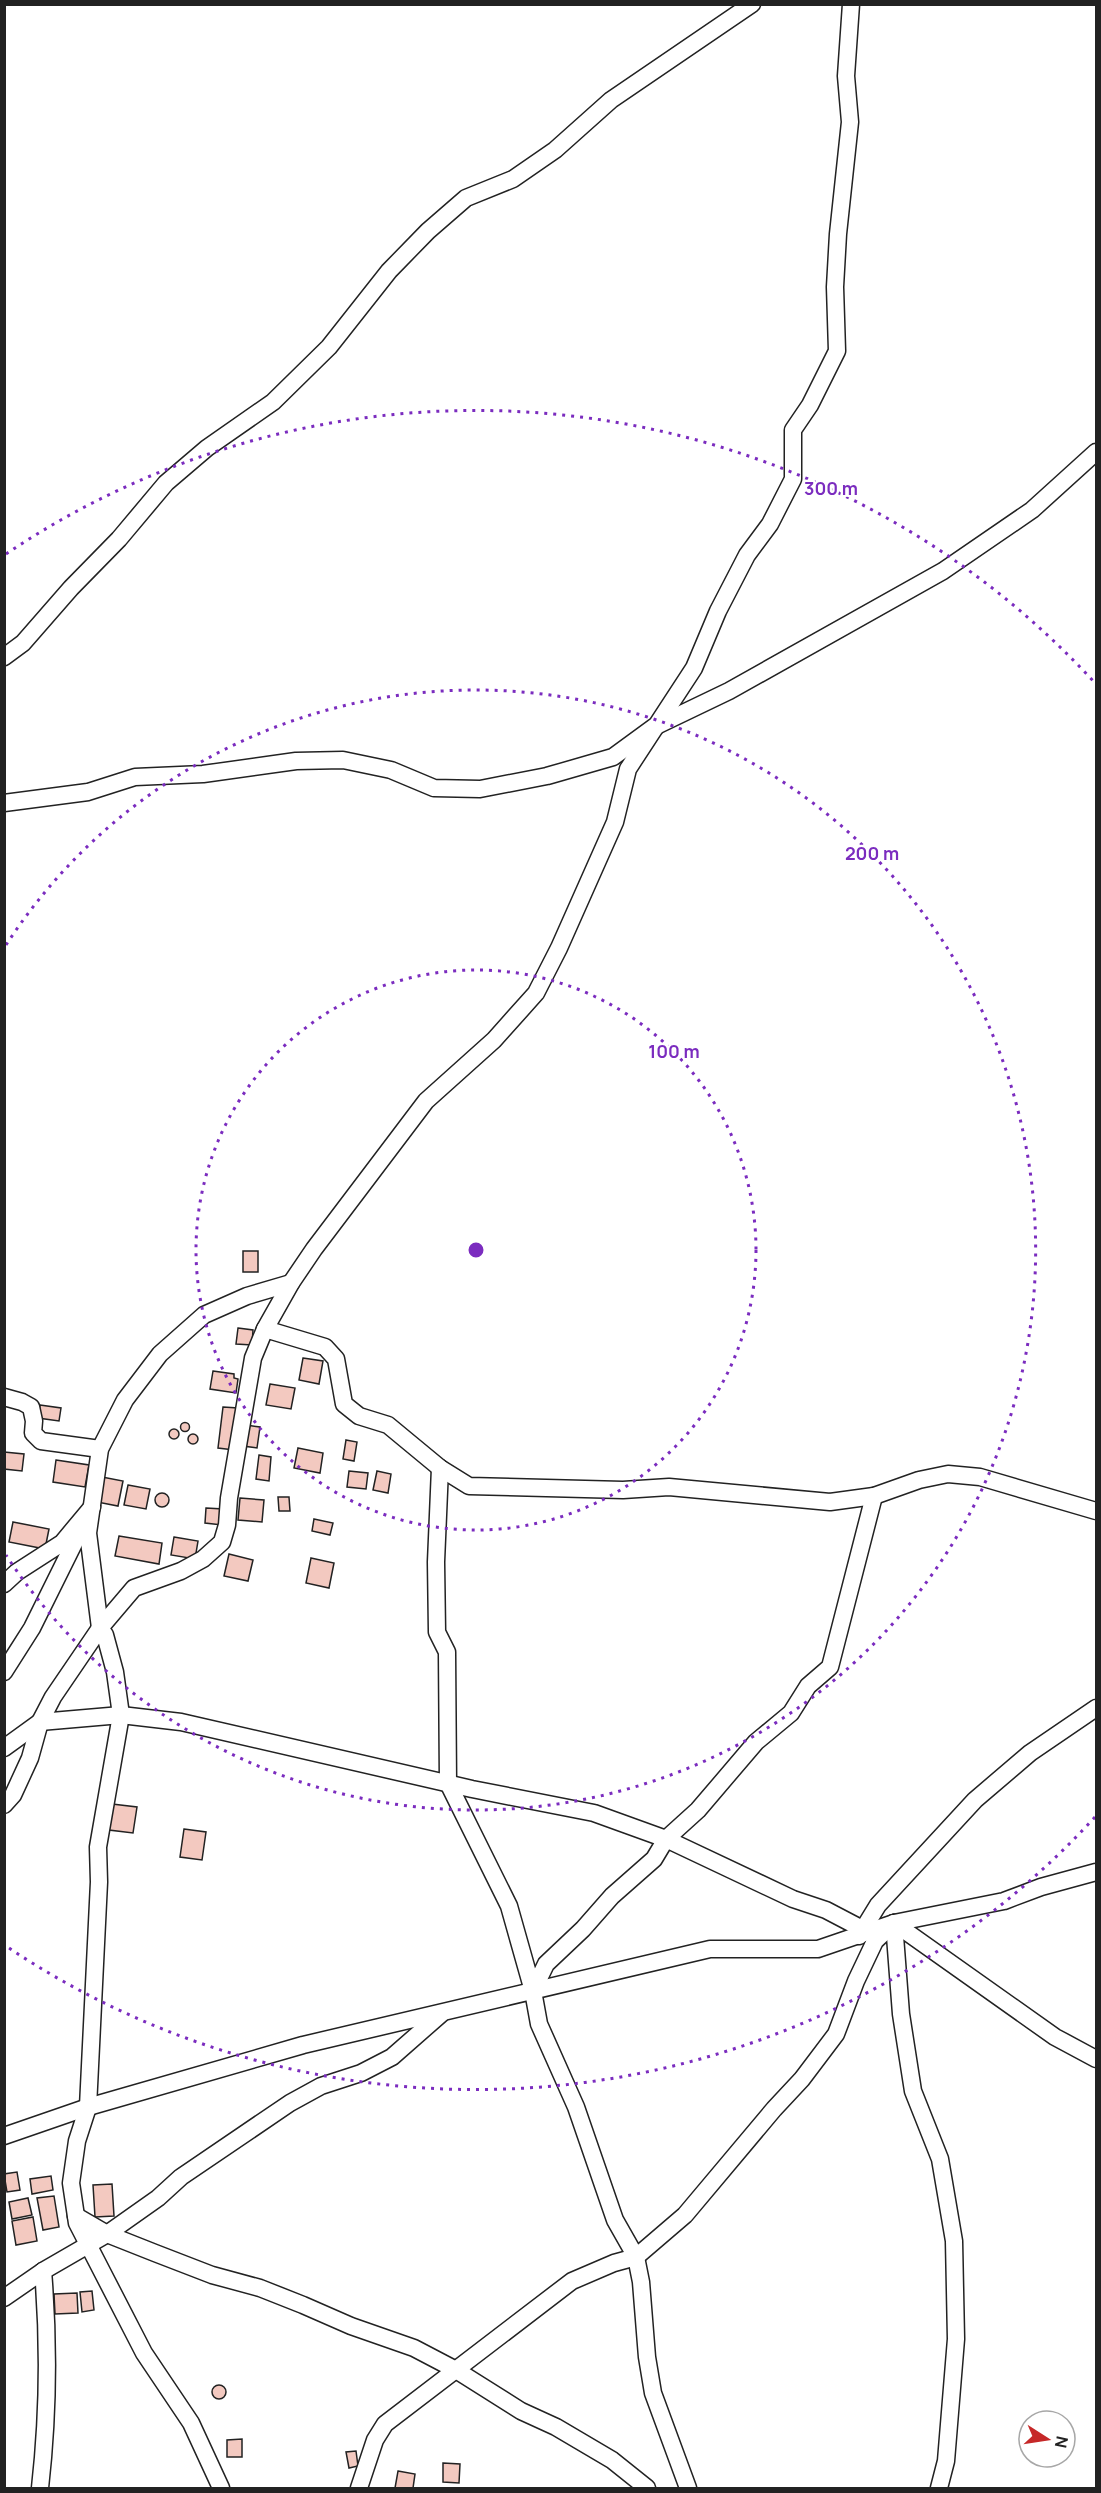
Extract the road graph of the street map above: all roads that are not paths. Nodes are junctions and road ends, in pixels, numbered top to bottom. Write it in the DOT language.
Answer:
graph roads {
  1 [pos="752,4"];
  2 [pos="851,4"];
  3 [pos="1096,452"];
  4 [pos="4,657"];
  5 [pos="654,727"];
  6 [pos="4,803"];
  7 [pos="291,1283"];
  8 [pos="265,1329"];
  9 [pos="4,1397"];
  10 [pos="100,1449"];
  11 [pos="440,1468"];
  12 [pos="874,1496"];
  13 [pos="92,1508"];
  14 [pos="1096,1511"];
  15 [pos="4,1584"];
  16 [pos="100,1628"];
  17 [pos="4,1672"];
  18 [pos="1096,1708"];
  19 [pos="121,1715"];
  20 [pos="40,1722"];
  21 [pos="4,1748"];
  22 [pos="448,1783"];
  23 [pos="4,1805"];
  24 [pos="666,1839"];
  25 [pos="1096,1872"];
  26 [pos="894,1923"];
  27 [pos="864,1932"];
  28 [pos="533,1991"];
  29 [pos="443,2013"];
  30 [pos="1096,2059"];
  31 [pos="88,2107"];
  32 [pos="4,2136"];
  33 [pos="76,2216"];
  34 [pos="107,2234"];
  35 [pos="87,2243"];
  36 [pos="636,2257"];
  37 [pos="43,2271"];
  38 [pos="4,2298"];
  39 [pos="456,2370"];
  40 [pos="40,2488"];
  41 [pos="221,2488"];
  42 [pos="359,2488"];
  43 [pos="647,2488"];
  44 [pos="688,2488"];
  45 [pos="939,2488"];
  1 -- 4 [label="street"];
  2 -- 5 [label="street"];
  3 -- 5 [label="street"];
  5 -- 6 [label="street"];
  5 -- 7 [label="street"];
  7 -- 8 [label="street"];
  7 -- 10 [label="street"];
  8 -- 11 [label="street"];
  8 -- 16 [label="street"];
  9 -- 10 [label="street"];
  10 -- 13 [label="street"];
  11 -- 12 [label="street"];
  11 -- 22 [label="street"];
  12 -- 14 [label="street"];
  12 -- 24 [label="street"];
  13 -- 15 [label="street"];
  13 -- 16 [label="street"];
  13 -- 17 [label="street"];
  16 -- 19 [label="street"];
  16 -- 20 [label="street"];
  18 -- 27 [label="street"];
  19 -- 20 [label="street"];
  19 -- 22 [label="street"];
  19 -- 31 [label="street"];
  20 -- 21 [label="street"];
  20 -- 23 [label="street"];
  22 -- 24 [label="street"];
  22 -- 28 [label="street"];
  24 -- 27 [label="street"];
  24 -- 28 [label="street"];
  25 -- 26 [label="street"];
  26 -- 27 [label="street"];
  26 -- 30 [label="street"];
  26 -- 36 [label="street"];
  26 -- 45 [label="street"];
  27 -- 28 [label="street"];
  28 -- 29 [label="street"];
  28 -- 36 [label="street"];
  29 -- 31 [label="street"];
  29 -- 34 [label="street"];
  31 -- 32 [label="street"];
  31 -- 33 [label="street"];
  33 -- 34 [label="street"];
  33 -- 35 [label="street"];
  34 -- 35 [label="street"];
  34 -- 39 [label="street"];
  35 -- 37 [label="street"];
  35 -- 41 [label="street"];
  36 -- 39 [label="street"];
  36 -- 44 [label="street"];
  37 -- 38 [label="street"];
  37 -- 40 [label="street"];
  39 -- 42 [label="street"];
  39 -- 43 [label="street"];
}
